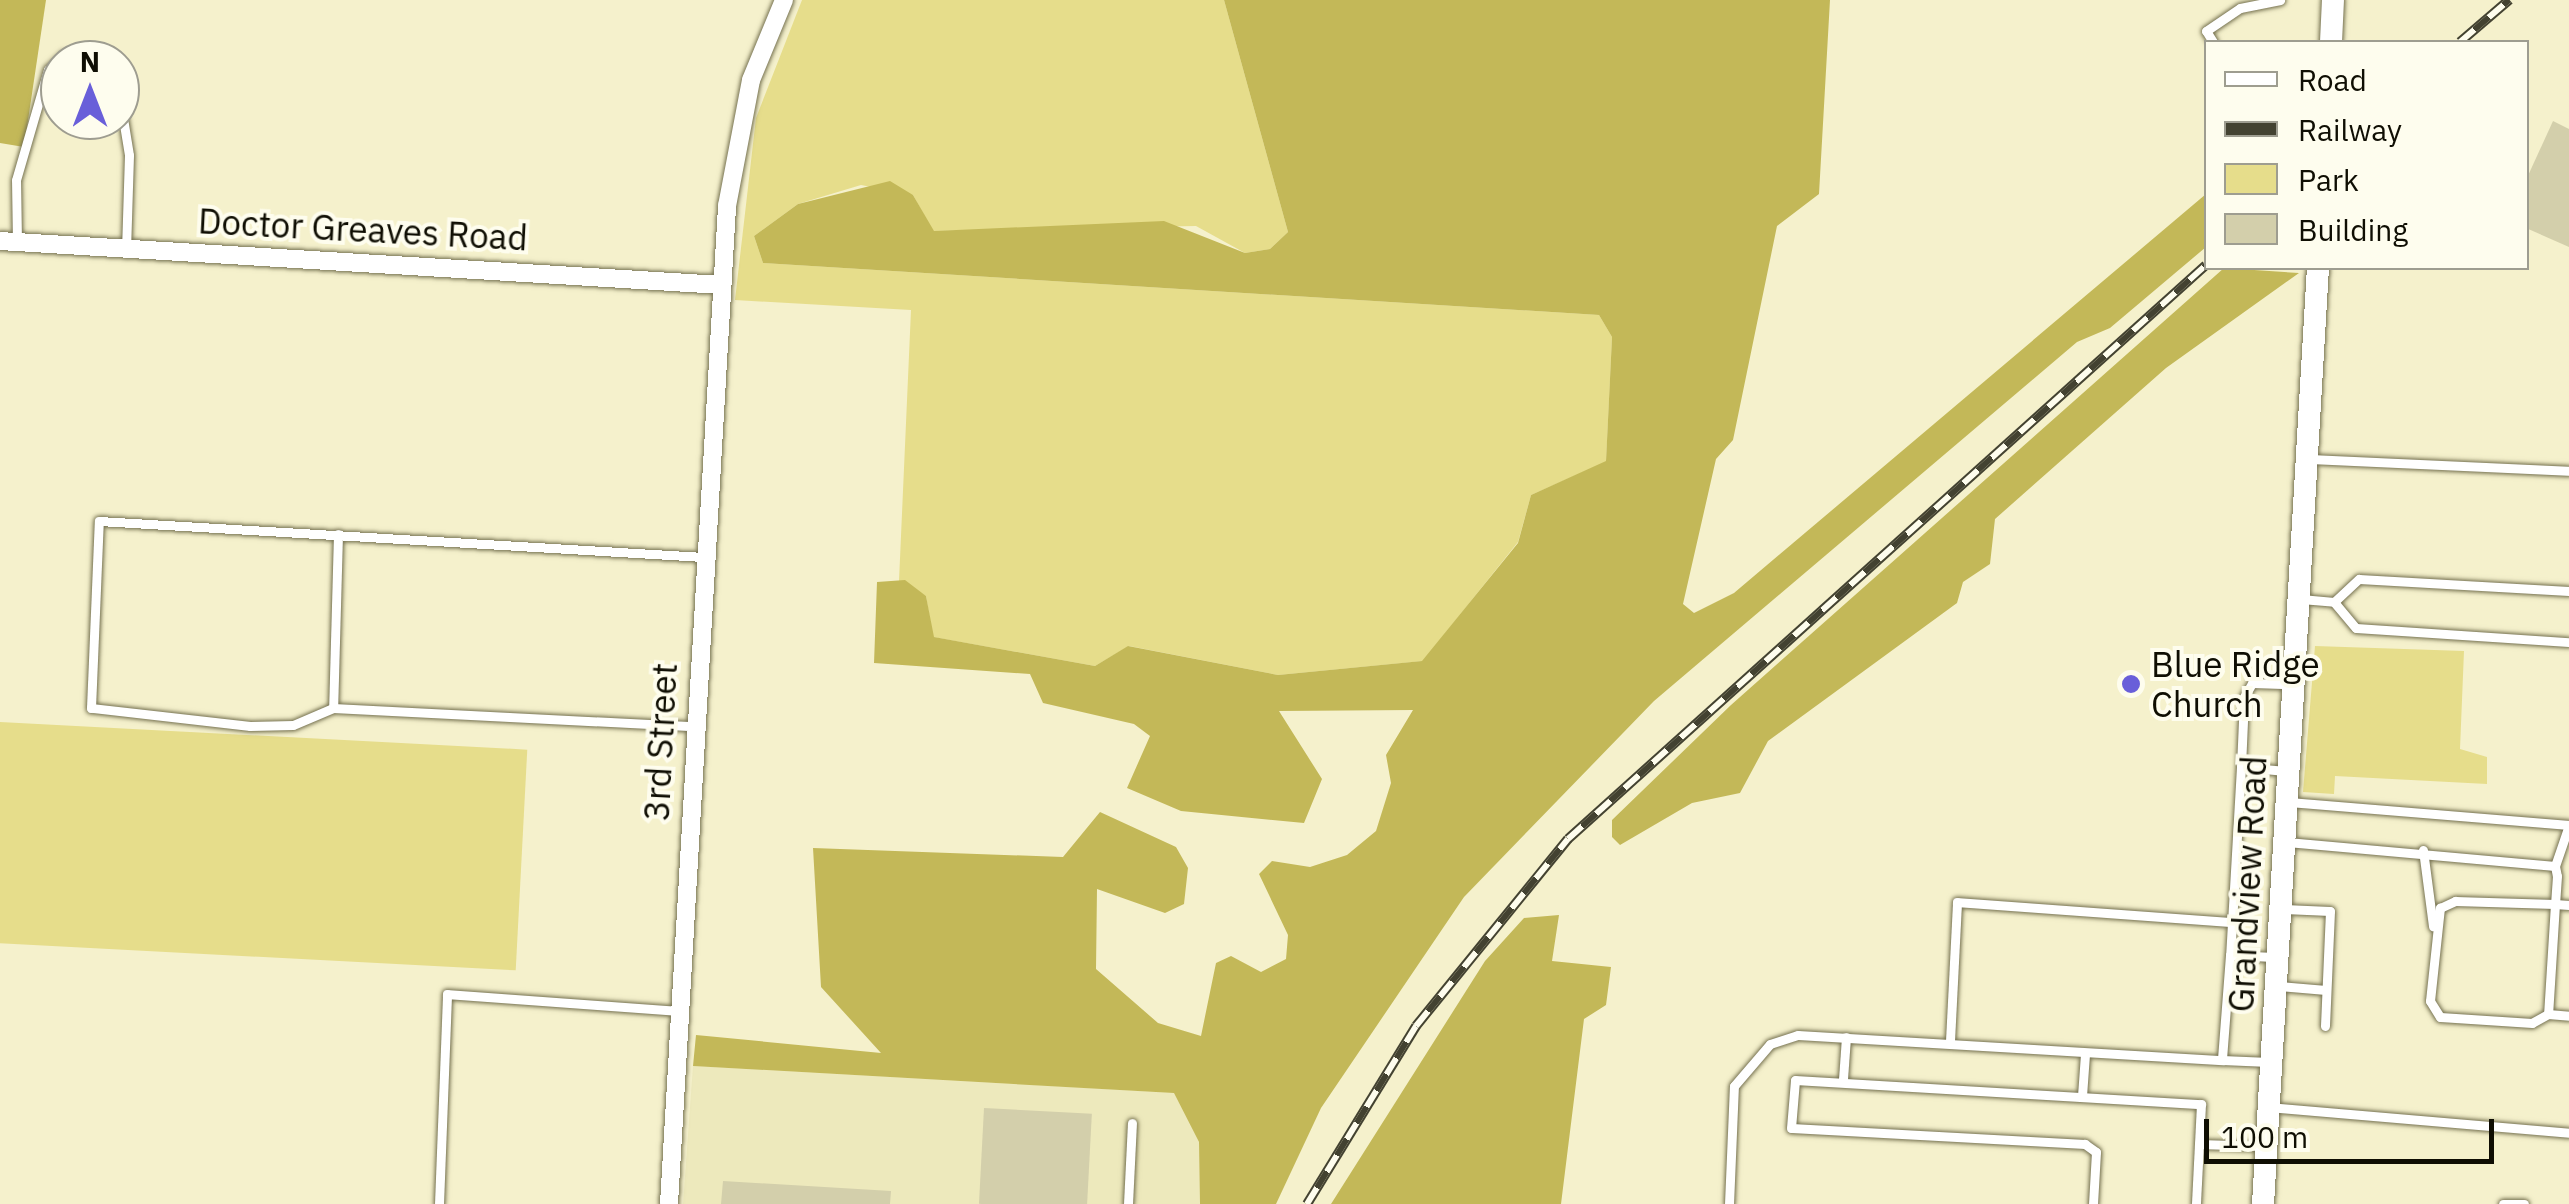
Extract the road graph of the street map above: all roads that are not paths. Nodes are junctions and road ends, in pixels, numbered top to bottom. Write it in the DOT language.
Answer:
graph roads {
  1 [pos="784,0"];
  2 [pos="2280,0"];
  3 [pos="2333,0"];
  4 [pos="2212,40"];
  5 [pos="2331,40"];
  6 [pos="40,98"];
  7 [pos="122,140"];
  8 [pos="8,242"];
  9 [pos="126,248"];
  10 [pos="2318,270"];
  11 [pos="721,285"];
  12 [pos="2306,459"];
  13 [pos="2569,471"];
  14 [pos="338,534"];
  15 [pos="703,557"];
  16 [pos="2569,591"];
  17 [pos="2298,598"];
  18 [pos="2334,602"];
  19 [pos="2569,642"];
  20 [pos="2293,684"];
  21 [pos="333,708"];
  22 [pos="694,726"];
  23 [pos="2241,767"];
  24 [pos="2288,771"];
  25 [pos="2286,802"];
  26 [pos="2569,825"];
  27 [pos="2284,842"];
  28 [pos="2423,850"];
  29 [pos="2555,866"];
  30 [pos="2555,904"];
  31 [pos="2569,904"];
  32 [pos="2281,908"];
  33 [pos="2232,922"];
  34 [pos="2433,926"];
  35 [pos="2230,955"];
  36 [pos="2278,957"];
  37 [pos="2276,986"];
  38 [pos="2326,990"];
  39 [pos="678,1011"];
  40 [pos="2548,1014"];
  41 [pos="2569,1016"];
  42 [pos="2325,1026"];
  43 [pos="1846,1037"];
  44 [pos="1950,1041"];
  45 [pos="2085,1054"];
  46 [pos="2222,1060"];
  47 [pos="2272,1062"];
  48 [pos="1842,1079"];
  49 [pos="2082,1096"];
  50 [pos="2268,1107"];
  51 [pos="1132,1123"];
  52 [pos="2569,1133"];
  53 [pos="2199,1144"];
  54 [pos="2266,1146"];
  55 [pos="439,1204"];
  56 [pos="669,1204"];
  57 [pos="1128,1204"];
  58 [pos="1729,1204"];
  59 [pos="2093,1204"];
  60 [pos="2196,1204"];
  61 [pos="2262,1204"];
  62 [pos="2503,1204"];
  63 [pos="2524,1204"];
  1 -- 11 [label="street, 3rd Street"];
  2 -- 4 [label="lane"];
  3 -- 5 [label="street"];
  6 -- 8 [label="lane"];
  7 -- 9 [label="lane"];
  8 -- 9 [label="street, Doctor Greaves Road"];
  9 -- 11 [label="street, Doctor Greaves Road"];
  10 -- 12 [label="street, Grandview Road"];
  11 -- 15 [label="street, 3rd Street"];
  12 -- 13 [label="lane"];
  12 -- 17 [label="street, Grandview Road"];
  14 -- 15 [label="lane"];
  14 -- 21 [label="lane"];
  14 -- 21 [label="lane"];
  15 -- 22 [label="street, 3rd Street"];
  16 -- 18 [label="lane"];
  17 -- 18 [label="lane"];
  17 -- 20 [label="street, Grandview Road"];
  18 -- 19 [label="lane"];
  20 -- 23 [label="lane"];
  20 -- 24 [label="street, Grandview Road"];
  21 -- 22 [label="lane"];
  22 -- 39 [label="street, 3rd Street"];
  23 -- 24 [label="lane"];
  23 -- 33 [label="lane"];
  24 -- 25 [label="street, Grandview Road"];
  25 -- 26 [label="lane"];
  25 -- 27 [label="street, Grandview Road"];
  26 -- 29 [label="lane"];
  27 -- 28 [label="lane"];
  27 -- 32 [label="street, Grandview Road"];
  28 -- 29 [label="lane"];
  28 -- 34 [label="lane"];
  29 -- 30 [label="lane"];
  30 -- 31 [label="lane"];
  30 -- 34 [label="lane"];
  30 -- 40 [label="lane"];
  32 -- 36 [label="street, Grandview Road"];
  32 -- 38 [label="lane"];
  33 -- 35 [label="lane"];
  33 -- 44 [label="lane"];
  34 -- 40 [label="lane"];
  35 -- 36 [label="lane"];
  35 -- 46 [label="lane"];
  36 -- 37 [label="street, Grandview Road"];
  37 -- 38 [label="lane"];
  37 -- 47 [label="street, Grandview Road"];
  38 -- 42 [label="lane"];
  39 -- 55 [label="lane"];
  39 -- 56 [label="street, 3rd Street"];
  40 -- 41 [label="lane"];
  43 -- 44 [label="lane"];
  43 -- 48 [label="lane"];
  43 -- 58 [label="lane"];
  44 -- 45 [label="lane"];
  45 -- 46 [label="lane"];
  45 -- 49 [label="lane"];
  46 -- 47 [label="lane"];
  47 -- 50 [label="street, Grandview Road"];
  48 -- 49 [label="lane"];
  48 -- 59 [label="lane"];
  49 -- 53 [label="lane"];
  50 -- 52 [label="lane"];
  50 -- 54 [label="street, Grandview Road"];
  51 -- 57 [label="lane"];
  53 -- 54 [label="lane"];
  53 -- 60 [label="lane"];
  54 -- 61 [label="street, Grandview Road"];
  62 -- 63 [label="lane"];
}
